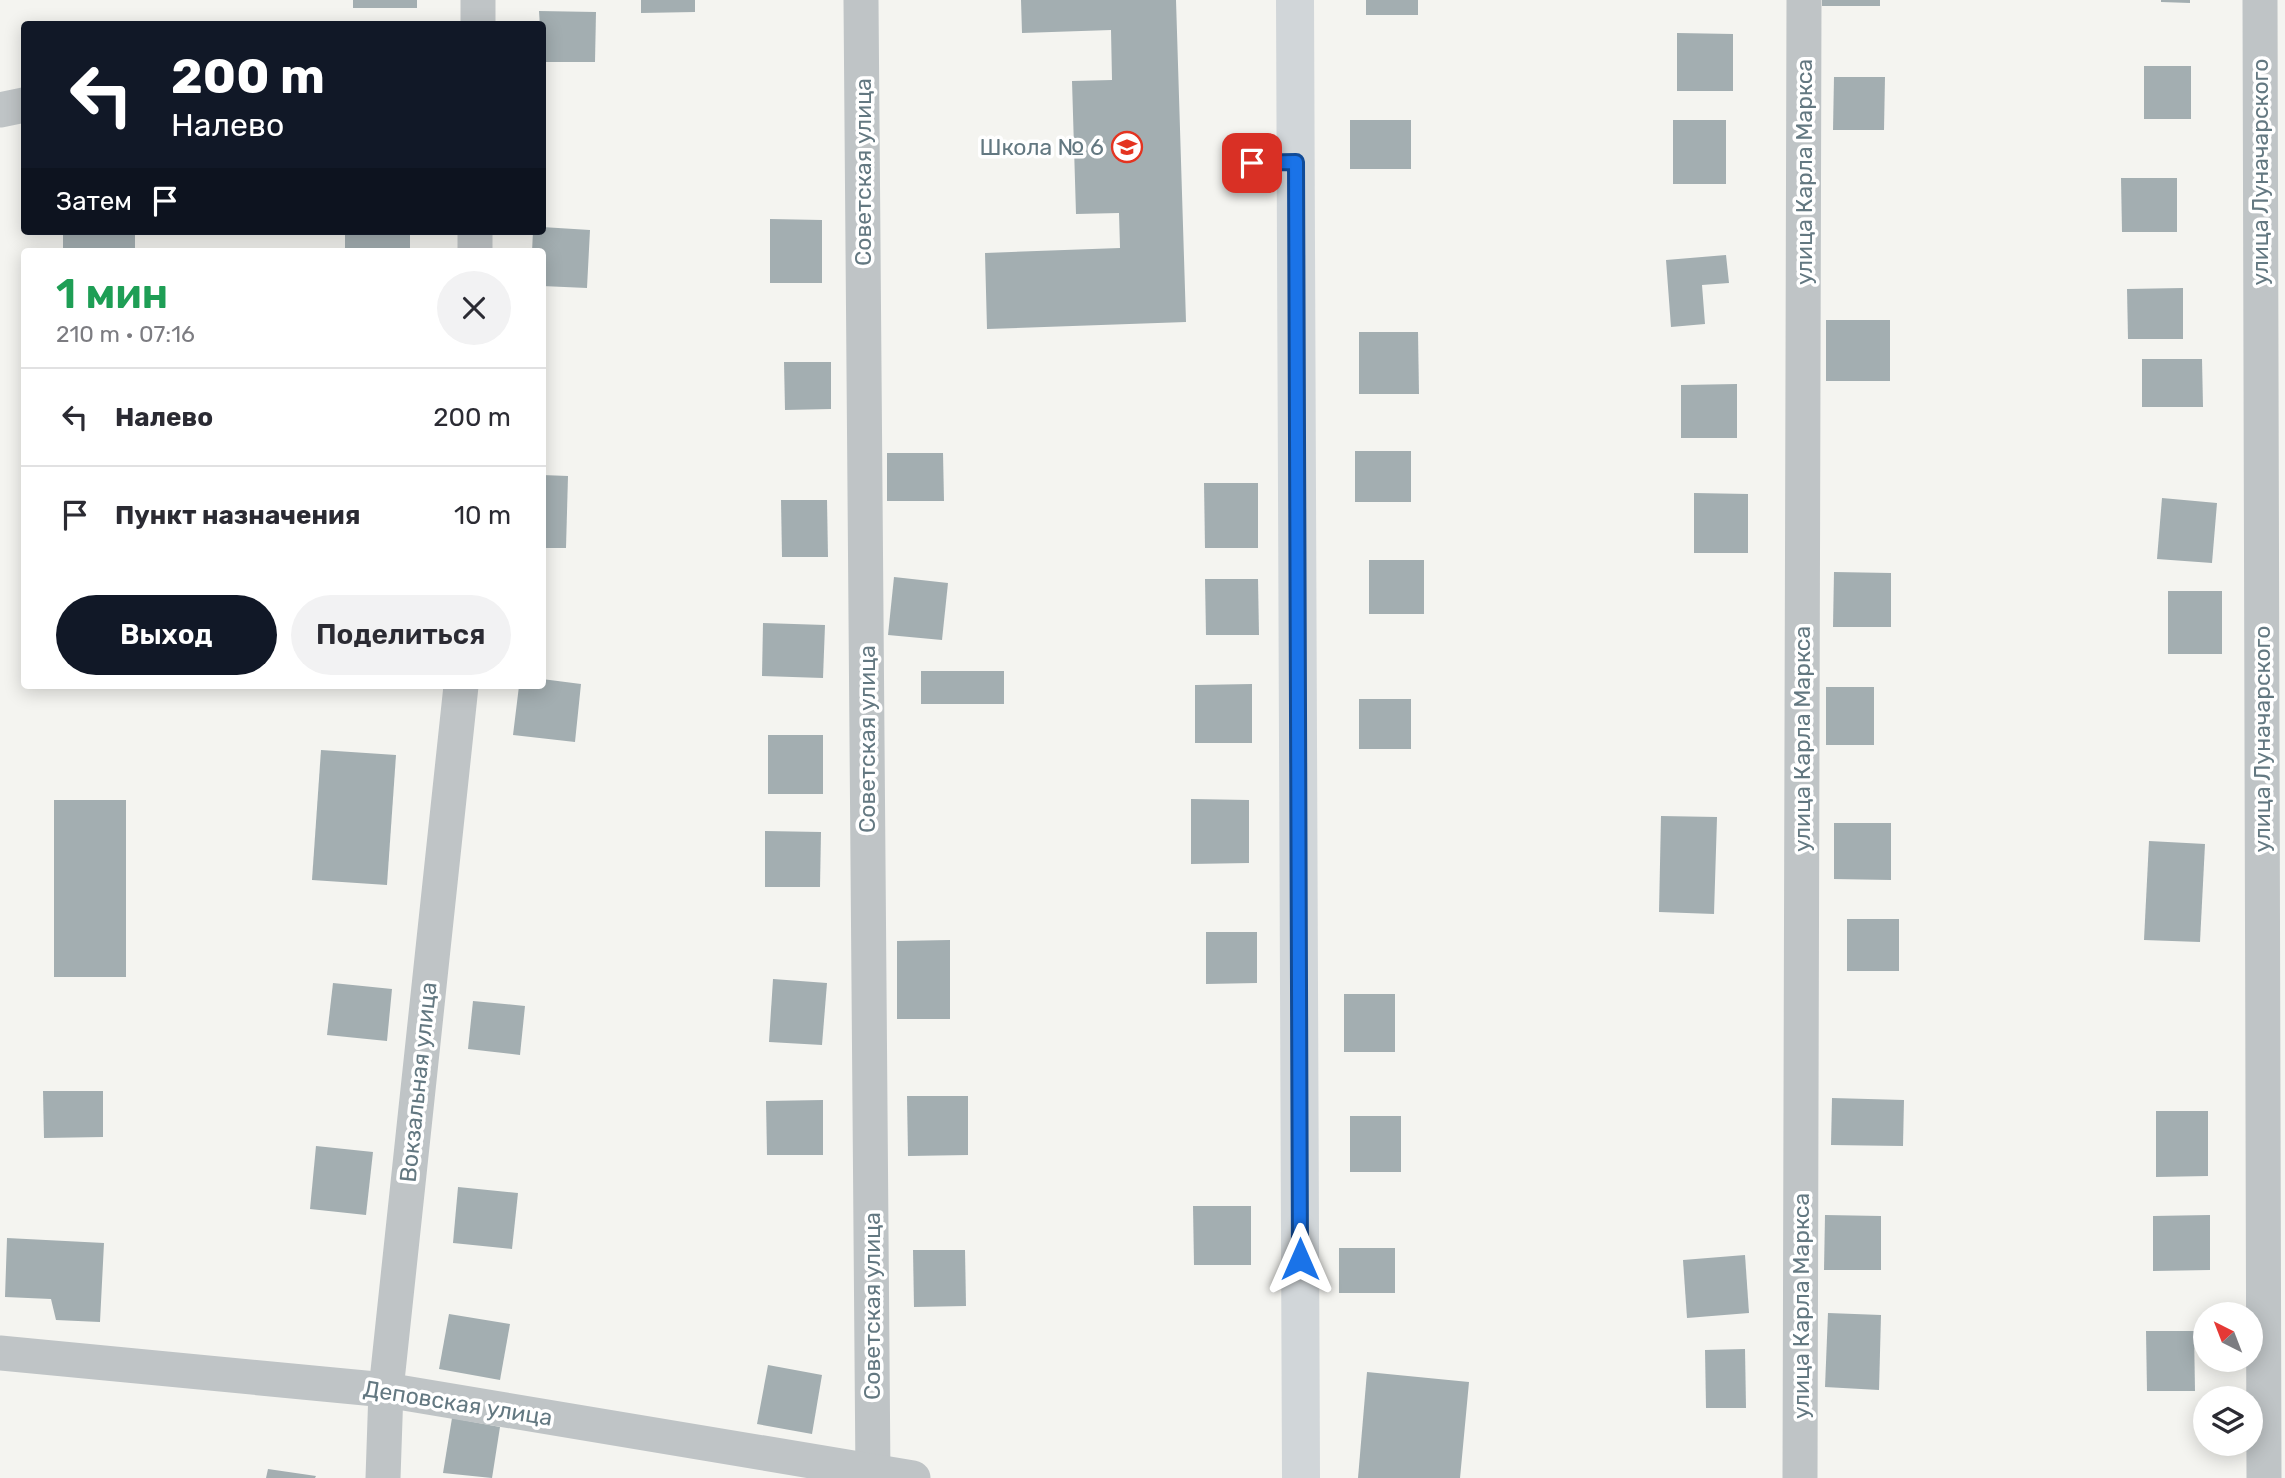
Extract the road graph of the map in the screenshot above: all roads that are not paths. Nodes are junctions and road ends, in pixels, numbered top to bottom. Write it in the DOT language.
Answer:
graph roads {
  1 [pos="478,0"];
  2 [pos="861,0"];
  3 [pos="1295,0"];
  4 [pos="1804,0"];
  5 [pos="2260,0"];
  6 [pos="478,21"];
  7 [pos="21,106"];
  8 [pos="0,110"];
  9 [pos="1296,162"];
  10 [pos="1252,163"];
  11 [pos="461,689"];
  12 [pos="0,1353"];
  13 [pos="386,1390"];
  14 [pos="873,1475"];
  15 [pos="383,1478"];
  16 [pos="913,1478"];
  17 [pos="1301,1478"];
  18 [pos="1800,1478"];
  19 [pos="2264,1478"];
  1 -- 6 [label="street"];
  2 -- 14 [label="street, Советская улица"];
  3 -- 9 [label="street"];
  4 -- 18 [label="street, улица Карла Маркса"];
  5 -- 19 [label="street, улица Луначарского"];
  7 -- 8 [label="street"];
  9 -- 10 [label="lane"];
  9 -- 17 [label="street"];
  11 -- 13 [label="street, Вокзальная улица"];
  12 -- 13 [label="street, Деповская улица"];
  13 -- 14 [label="street, Деповская улица"];
  13 -- 15 [label="street, Вокзальная улица"];
  14 -- 16 [label="street, Деповская улица"];
}
